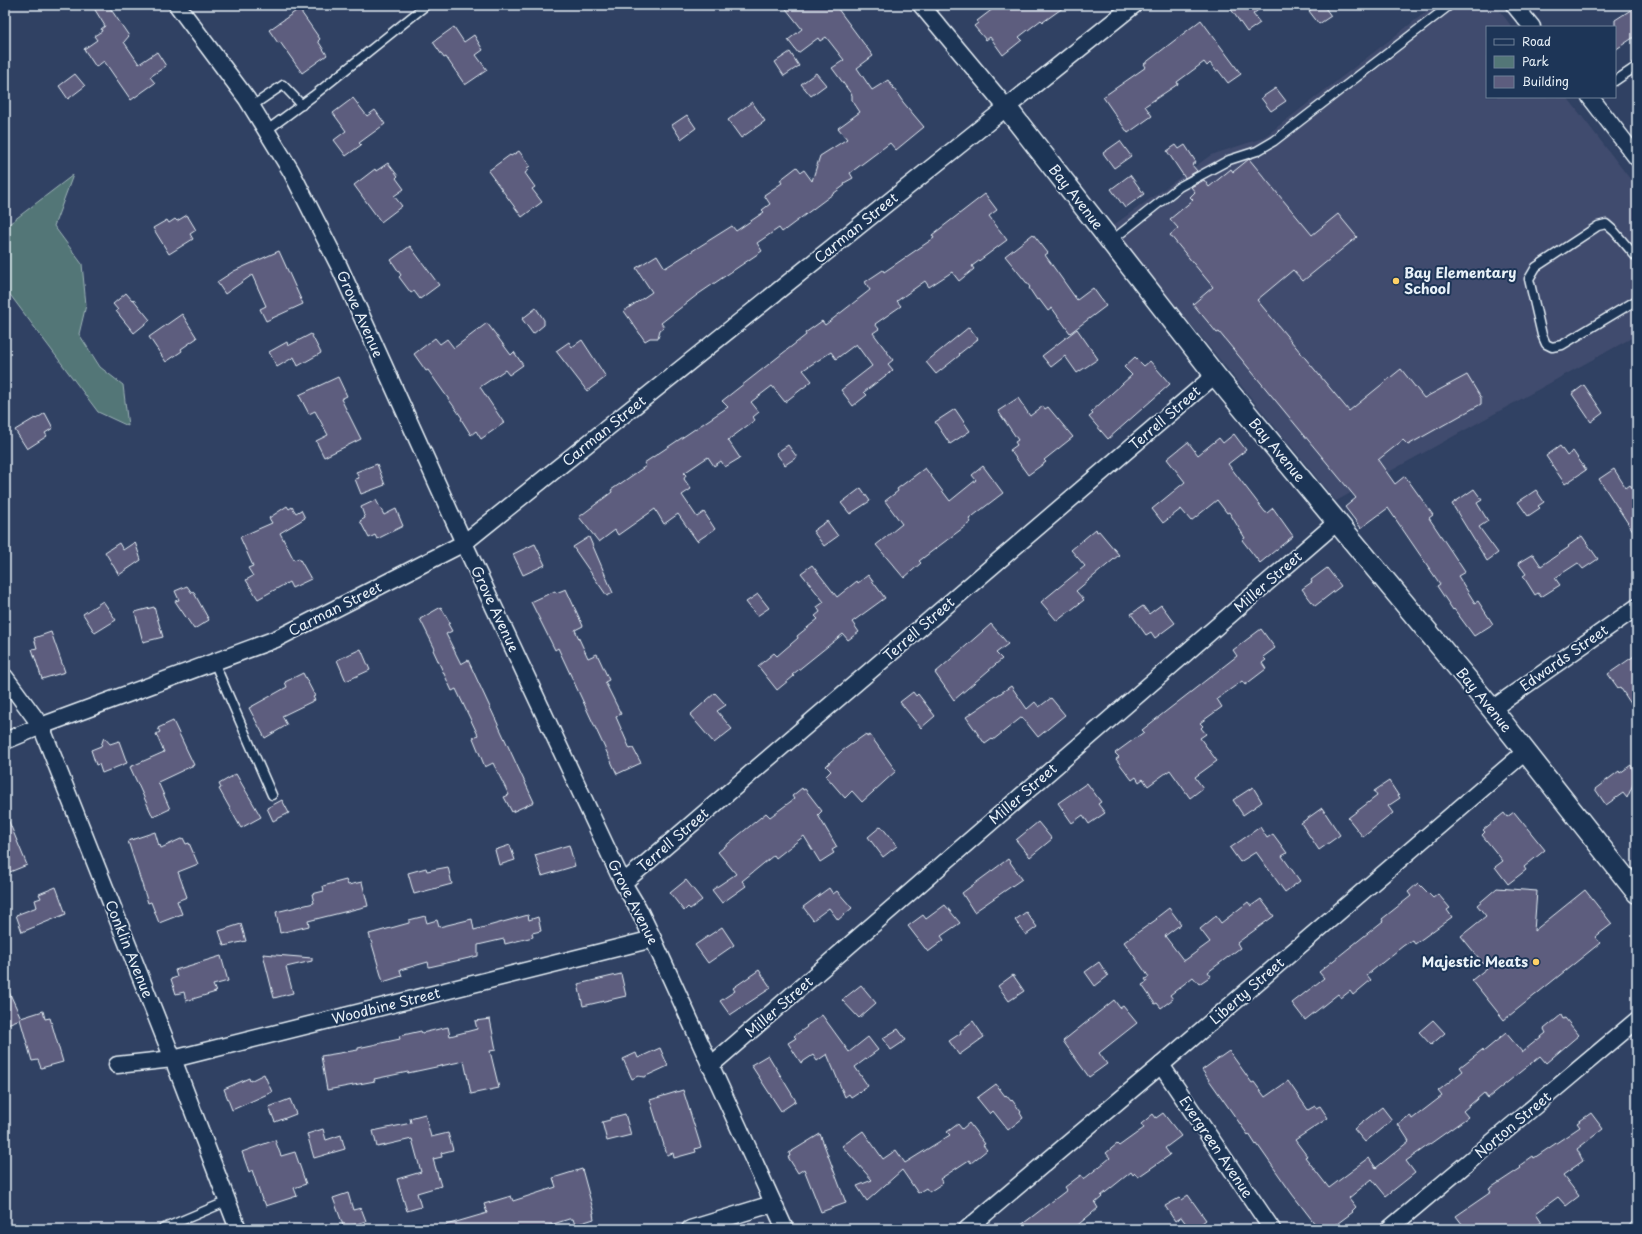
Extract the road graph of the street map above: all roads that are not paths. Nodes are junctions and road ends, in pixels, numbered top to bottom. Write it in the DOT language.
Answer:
graph roads {
  1 [pos="177,5"];
  2 [pos="921,5"];
  3 [pos="1134,5"];
  4 [pos="1450,5"];
  5 [pos="1514,5"];
  6 [pos="424,7"];
  7 [pos="1531,26"];
  8 [pos="1637,66"];
  9 [pos="1616,80"];
  10 [pos="1592,98"];
  11 [pos="302,105"];
  12 [pos="252,106"];
  13 [pos="1006,108"];
  14 [pos="266,131"];
  15 [pos="1637,158"];
  16 [pos="1111,242"];
  17 [pos="1637,258"];
  18 [pos="1637,300"];
  19 [pos="1215,375"];
  20 [pos="1337,522"];
  21 [pos="464,544"];
  22 [pos="1637,606"];
  23 [pos="214,662"];
  24 [pos="5,677"];
  25 [pos="1492,709"];
  26 [pos="41,726"];
  27 [pos="5,741"];
  28 [pos="1525,752"];
  29 [pos="272,795"];
  30 [pos="623,883"];
  31 [pos="1637,892"];
  32 [pos="653,939"];
  33 [pos="1637,1020"];
  34 [pos="173,1059"];
  35 [pos="117,1065"];
  36 [pos="1161,1065"];
  37 [pos="710,1066"];
  38 [pos="228,1201"];
  39 [pos="772,1204"];
  40 [pos="162,1229"];
  41 [pos="238,1229"];
  42 [pos="690,1229"];
  43 [pos="784,1229"];
  44 [pos="967,1229"];
  45 [pos="1272,1229"];
  46 [pos="1389,1229"];
  1 -- 12 [label="street, Grove Avenue"];
  2 -- 13 [label="street, Bay Avenue"];
  3 -- 13 [label="street, Carman Street"];
  4 -- 16 [label="lane"];
  5 -- 7 [label="street"];
  6 -- 11 [label="lane"];
  8 -- 9 [label="lane"];
  10 -- 15 [label="street"];
  11 -- 12 [label="lane"];
  11 -- 14 [label="lane"];
  12 -- 14 [label="street, Grove Avenue"];
  13 -- 16 [label="street, Bay Avenue"];
  13 -- 21 [label="street, Carman Street"];
  14 -- 21 [label="street, Grove Avenue"];
  16 -- 19 [label="street, Bay Avenue"];
  17 -- 18 [label="lane"];
  19 -- 20 [label="street, Bay Avenue"];
  19 -- 30 [label="street, Terrell Street"];
  20 -- 25 [label="street, Bay Avenue"];
  20 -- 37 [label="street, Miller Street"];
  21 -- 23 [label="street, Carman Street"];
  21 -- 30 [label="street, Grove Avenue"];
  22 -- 25 [label="street, Edwards Street"];
  23 -- 26 [label="street, Carman Street"];
  23 -- 29 [label="lane"];
  24 -- 26 [label="street, Conklin Avenue"];
  25 -- 28 [label="street, Bay Avenue"];
  26 -- 27 [label="street, Carman Street"];
  26 -- 34 [label="street, Conklin Avenue"];
  28 -- 31 [label="street, Bay Avenue"];
  28 -- 36 [label="street, Liberty Street"];
  30 -- 32 [label="street, Grove Avenue"];
  32 -- 34 [label="street, Woodbine Street"];
  32 -- 37 [label="street, Grove Avenue"];
  33 -- 46 [label="street, Norton Street"];
  34 -- 35 [label="street, Woodbine Street"];
  34 -- 38 [label="street, Conklin Avenue"];
  36 -- 44 [label="street, Liberty Street"];
  36 -- 45 [label="street, Evergreen Avenue"];
  37 -- 39 [label="street, Grove Avenue"];
  38 -- 40 [label="lane"];
  38 -- 41 [label="street, Conklin Avenue"];
  39 -- 42 [label="street"];
  39 -- 43 [label="street, Grove Avenue"];
}
